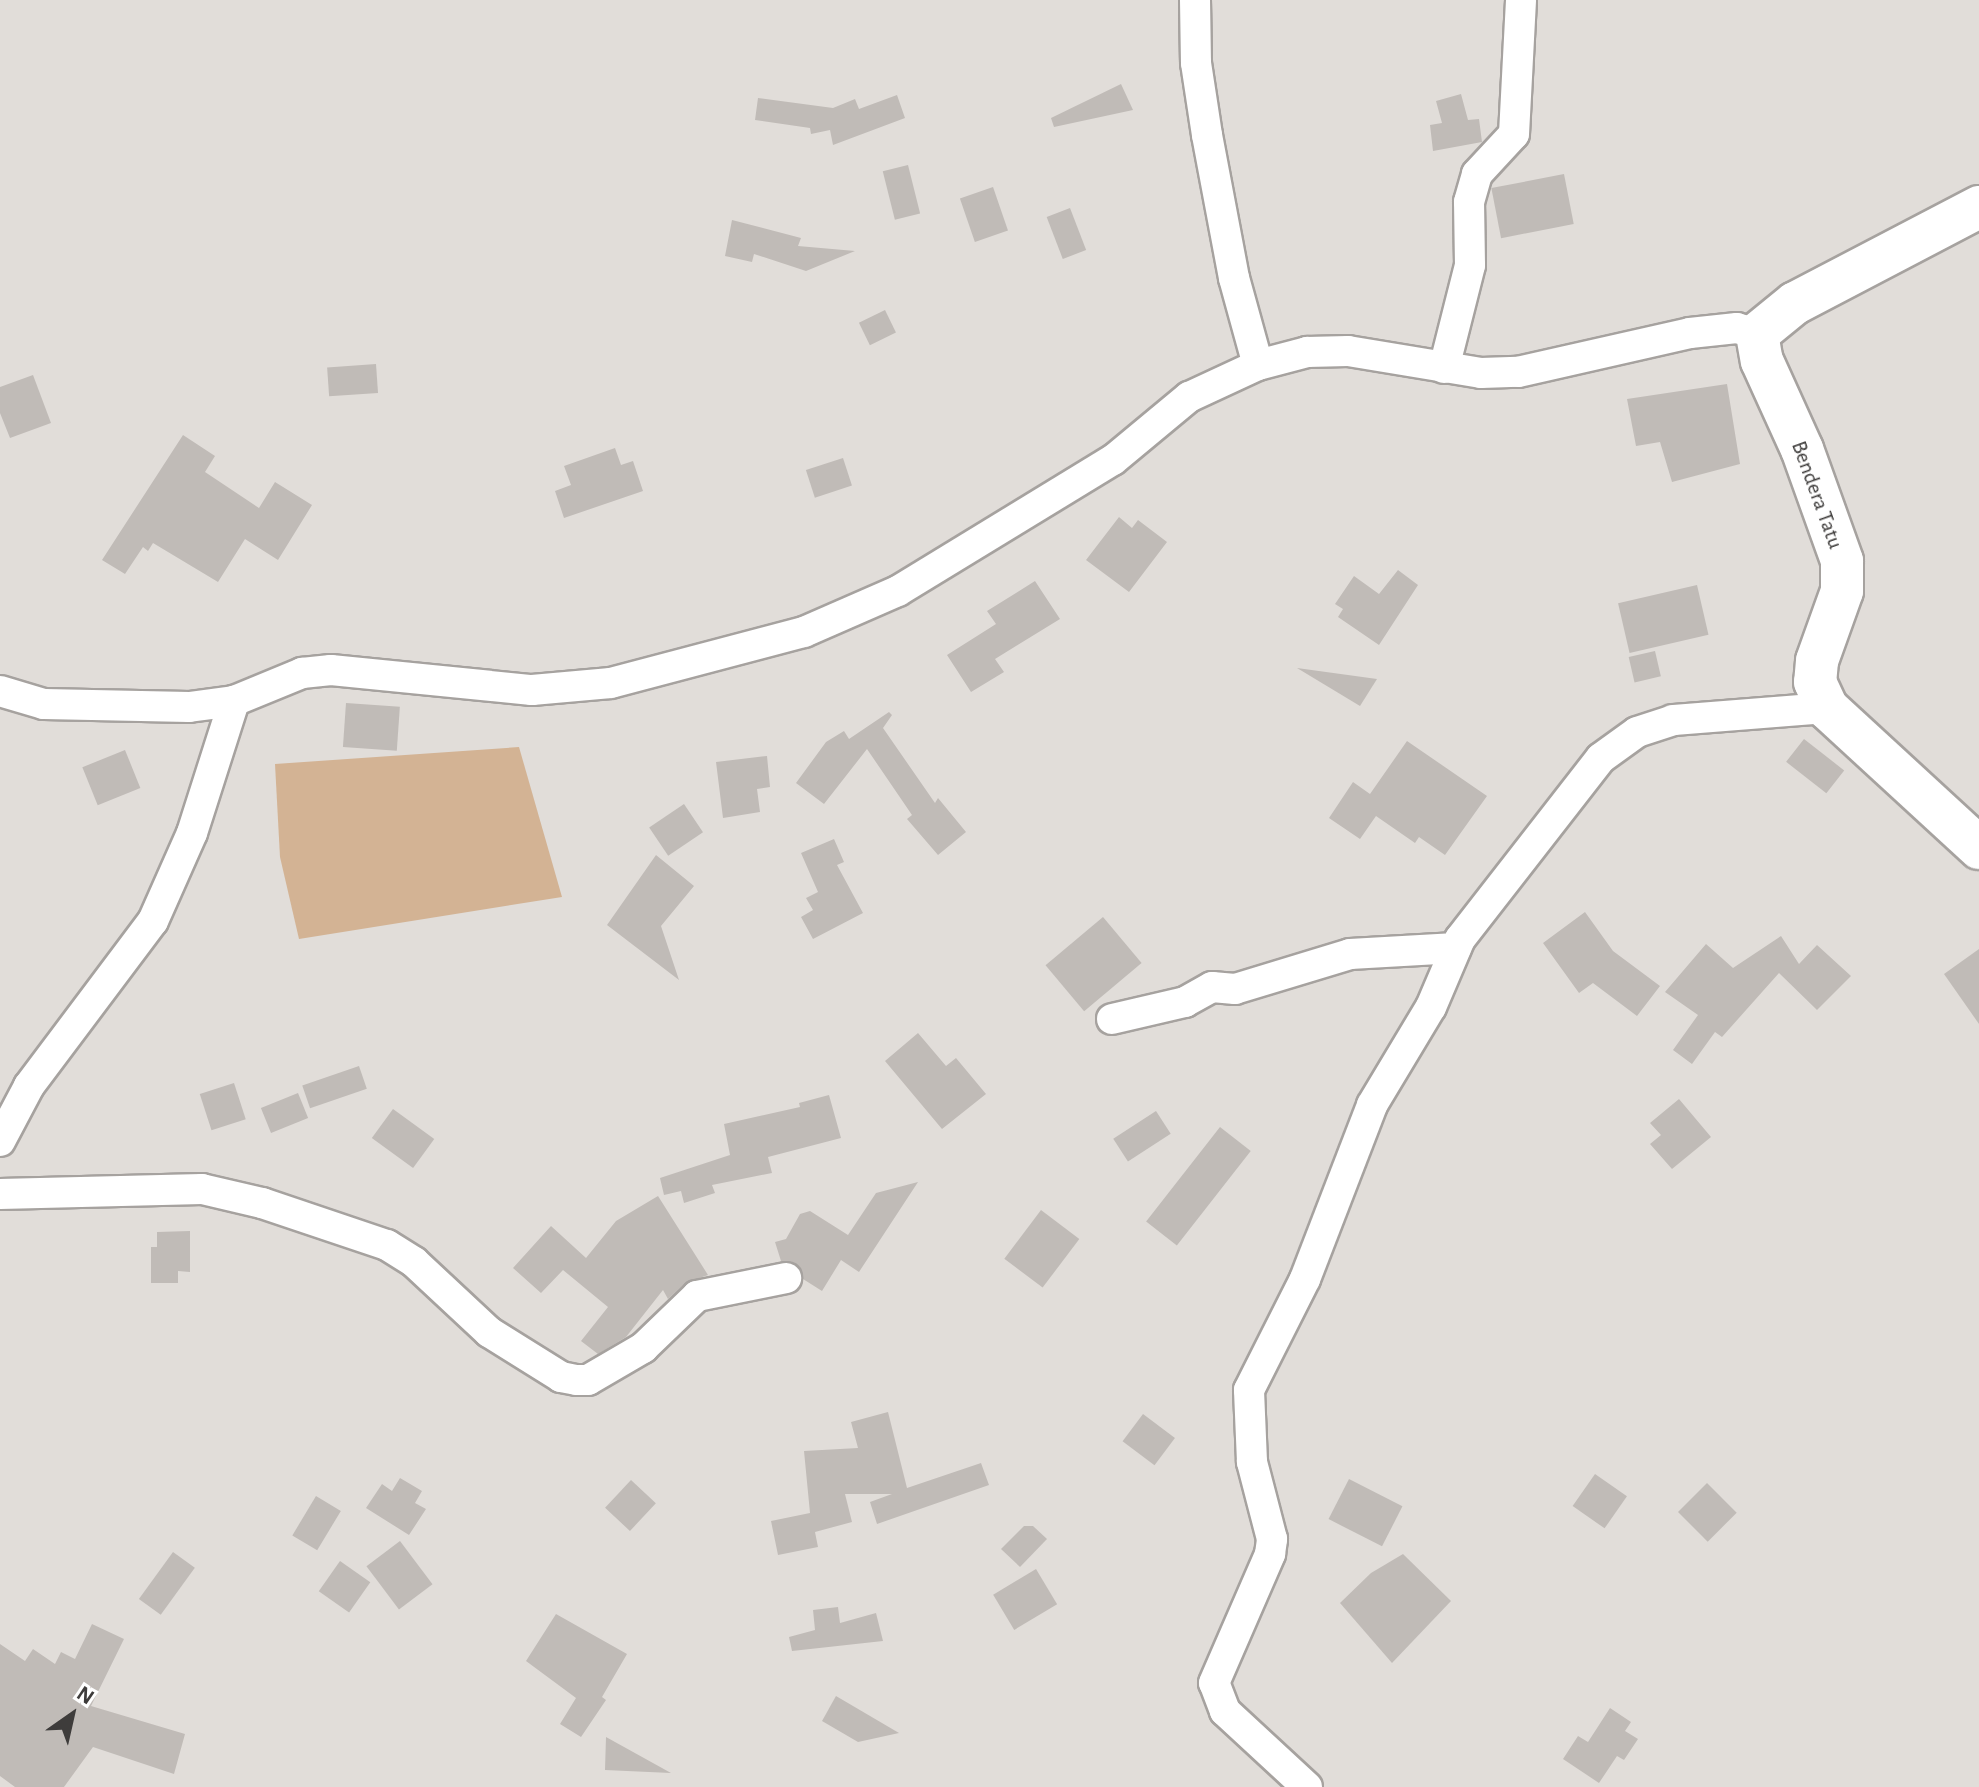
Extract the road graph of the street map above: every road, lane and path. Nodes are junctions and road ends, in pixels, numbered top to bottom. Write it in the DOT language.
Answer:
graph roads {
  1 [pos="1195,0"];
  2 [pos="1521,0"];
  3 [pos="1979,207"];
  4 [pos="1757,334"];
  5 [pos="1258,365"];
  6 [pos="1444,368"];
  7 [pos="0,691"];
  8 [pos="234,701"];
  9 [pos="1827,708"];
  10 [pos="1979,848"];
  11 [pos="1456,948"];
  12 [pos="1112,1019"];
  13 [pos="0,1141"];
  14 [pos="0,1194"];
  15 [pos="786,1278"];
  16 [pos="1307,1787"];
  1 -- 5 [label="street"];
  2 -- 6 [label="street"];
  3 -- 4 [label="main road"];
  4 -- 6 [label="street"];
  4 -- 9 [label="main road, Bendera Tatu"];
  5 -- 6 [label="street"];
  5 -- 8 [label="street"];
  7 -- 8 [label="street"];
  8 -- 13 [label="street"];
  9 -- 10 [label="main road"];
  9 -- 11 [label="street"];
  11 -- 12 [label="street"];
  11 -- 16 [label="street"];
  14 -- 15 [label="street"];
}
